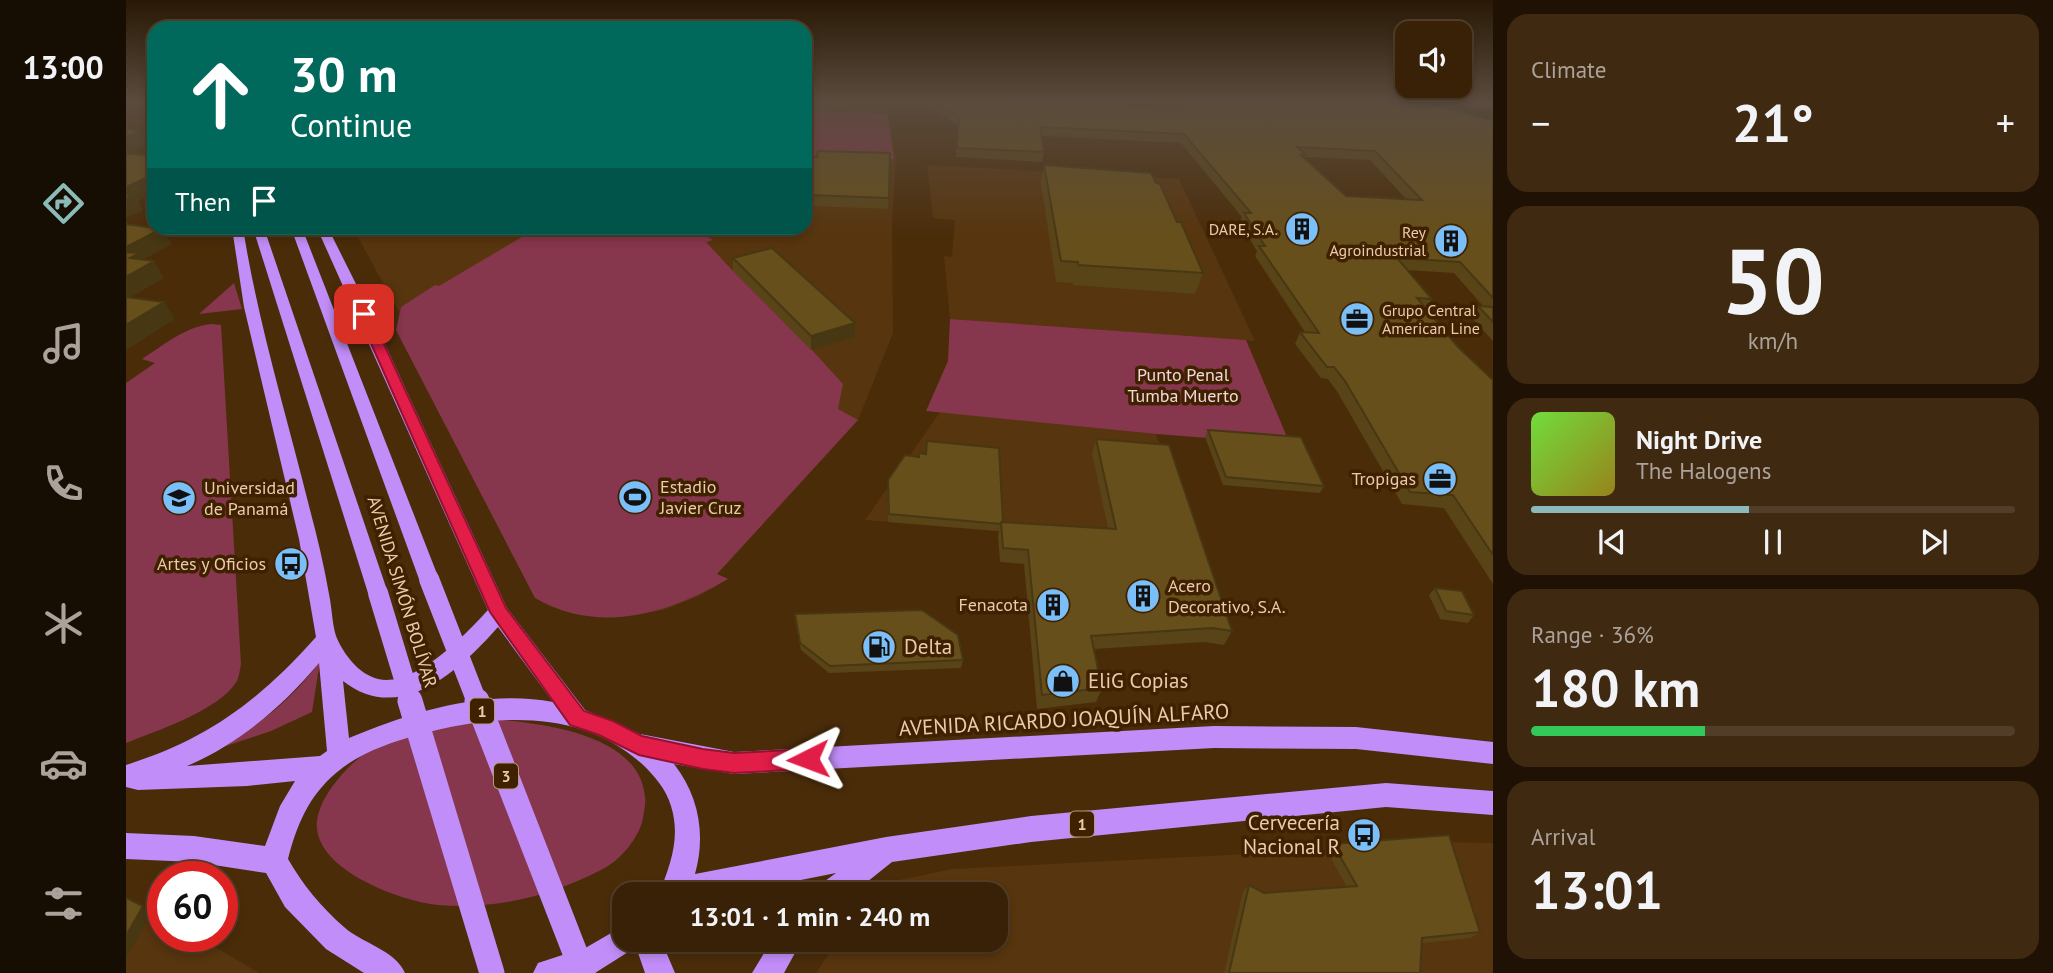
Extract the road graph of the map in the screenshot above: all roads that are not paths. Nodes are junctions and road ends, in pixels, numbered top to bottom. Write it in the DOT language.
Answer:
graph roads {
  1 [pos="238,235"];
  2 [pos="260,235"];
  3 [pos="299,235"];
  4 [pos="325,235"];
  5 [pos="499,612"];
  6 [pos="327,639"];
  7 [pos="577,718"];
  8 [pos="633,742"];
  9 [pos="1493,753"];
  10 [pos="333,761"];
  11 [pos="126,778"];
  12 [pos="1493,803"];
  13 [pos="126,846"];
  14 [pos="887,850"];
  15 [pos="274,861"];
  16 [pos="678,882"];
  17 [pos="728,882"];
  18 [pos="846,882"];
  19 [pos="612,947"];
  20 [pos="652,952"];
  21 [pos="780,952"];
  22 [pos="390,973"];
  23 [pos="492,973"];
  24 [pos="548,973"];
  25 [pos="583,973"];
  26 [pos="660,973"];
  27 [pos="767,973"];
  1 -- 6 [label="main road"];
  2 -- 23 [label="main road, AVENIDA SIMÓN BOLÍVAR, bridge"];
  3 -- 25 [label="main road, AVENIDA SIMÓN BOLÍVAR / 3, bridge"];
  4 -- 5 [label="main road"];
  5 -- 6 [label="main road"];
  5 -- 7 [label="main road"];
  6 -- 10 [label="main road"];
  6 -- 11 [label="main road"];
  7 -- 8 [label="main road, 1"];
  7 -- 10 [label="main road, 1"];
  8 -- 9 [label="main road, AVENIDA RICARDO JOAQUÍN ALFARO"];
  8 -- 16 [label="main road"];
  10 -- 11 [label="main road, 1"];
  10 -- 15 [label="main road"];
  12 -- 14 [label="main road, 1"];
  13 -- 15 [label="main road"];
  14 -- 17 [label="main road, 1"];
  14 -- 18 [label="main road"];
  15 -- 22 [label="main road"];
  19 -- 24 [label="main road"];
  20 -- 26 [label="main road"];
  21 -- 27 [label="main road"];
}
